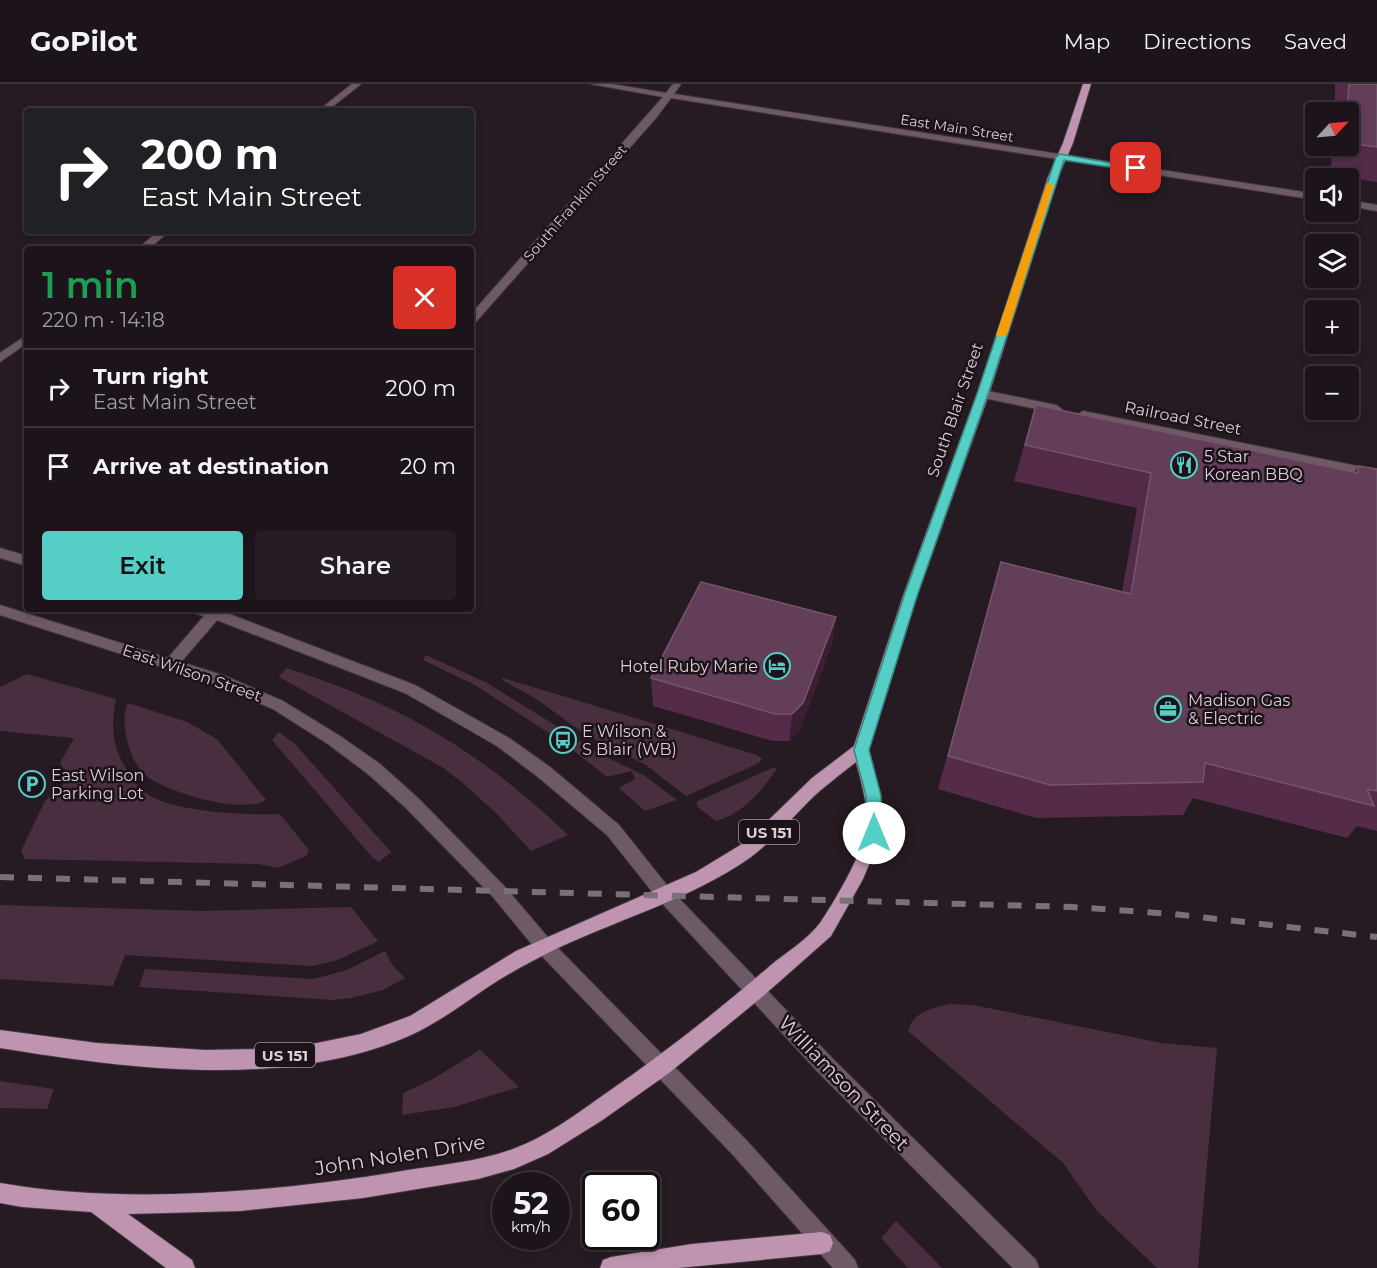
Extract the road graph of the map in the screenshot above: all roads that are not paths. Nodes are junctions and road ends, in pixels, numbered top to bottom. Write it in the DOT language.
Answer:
graph roads {
  1 [pos="357,84"];
  2 [pos="595,84"];
  3 [pos="677,84"];
  4 [pos="1087,84"];
  5 [pos="669,96"];
  6 [pos="326,108"];
  7 [pos="1060,157"];
  8 [pos="1305,195"];
  9 [pos="1359,205"];
  10 [pos="1377,207"];
  11 [pos="161,234"];
  12 [pos="146,246"];
  13 [pos="474,318"];
  14 [pos="24,340"];
  15 [pos="0,359"];
  16 [pos="983,394"];
  17 [pos="1377,474"];
  18 [pos="0,553"];
  19 [pos="24,560"];
  20 [pos="0,610"];
  21 [pos="210,612"];
  22 [pos="216,612"];
  23 [pos="171,664"];
  24 [pos="861,750"];
  25 [pos="664,894"];
  26 [pos="545,947"];
  27 [pos="755,991"];
  28 [pos="0,1039"];
  29 [pos="662,1066"];
  30 [pos="0,1193"];
  31 [pos="95,1202"];
  32 [pos="822,1244"];
  33 [pos="184,1268"];
  34 [pos="611,1268"];
  35 [pos="847,1268"];
  36 [pos="1028,1268"];
  1 -- 6 [label="street"];
  2 -- 5 [label="street, East Main Street"];
  3 -- 5 [label="street, South Franklin Street"];
  4 -- 7 [label="main road, South Blair Street"];
  5 -- 7 [label="street, East Main Street"];
  5 -- 13 [label="street, South Franklin Street"];
  7 -- 8 [label="street, East Main Street"];
  7 -- 16 [label="main road, South Blair Street"];
  9 -- 10 [label="street"];
  11 -- 12 [label="street"];
  14 -- 15 [label="street"];
  16 -- 17 [label="street, Railroad Street"];
  16 -- 24 [label="main road, South Blair Street"];
  18 -- 19 [label="street"];
  20 -- 23 [label="street, East Wilson Street"];
  21 -- 23 [label="street"];
  22 -- 25 [label="street"];
  23 -- 26 [label="street, East Wilson Street"];
  24 -- 25 [label="main road, US 151"];
  24 -- 27 [label="main road"];
  25 -- 26 [label="main road, US 151"];
  25 -- 27 [label="street, Williamson Street"];
  26 -- 28 [label="main road, US 151"];
  26 -- 29 [label="street"];
  27 -- 29 [label="main road, John Nolen Drive"];
  27 -- 36 [label="street, Williamson Street"];
  29 -- 31 [label="main road, John Nolen Drive"];
  29 -- 32 [label="street"];
  30 -- 31 [label="main road, John Nolen Drive"];
  31 -- 33 [label="main road"];
  32 -- 34 [label="main road"];
  32 -- 35 [label="street"];
}
